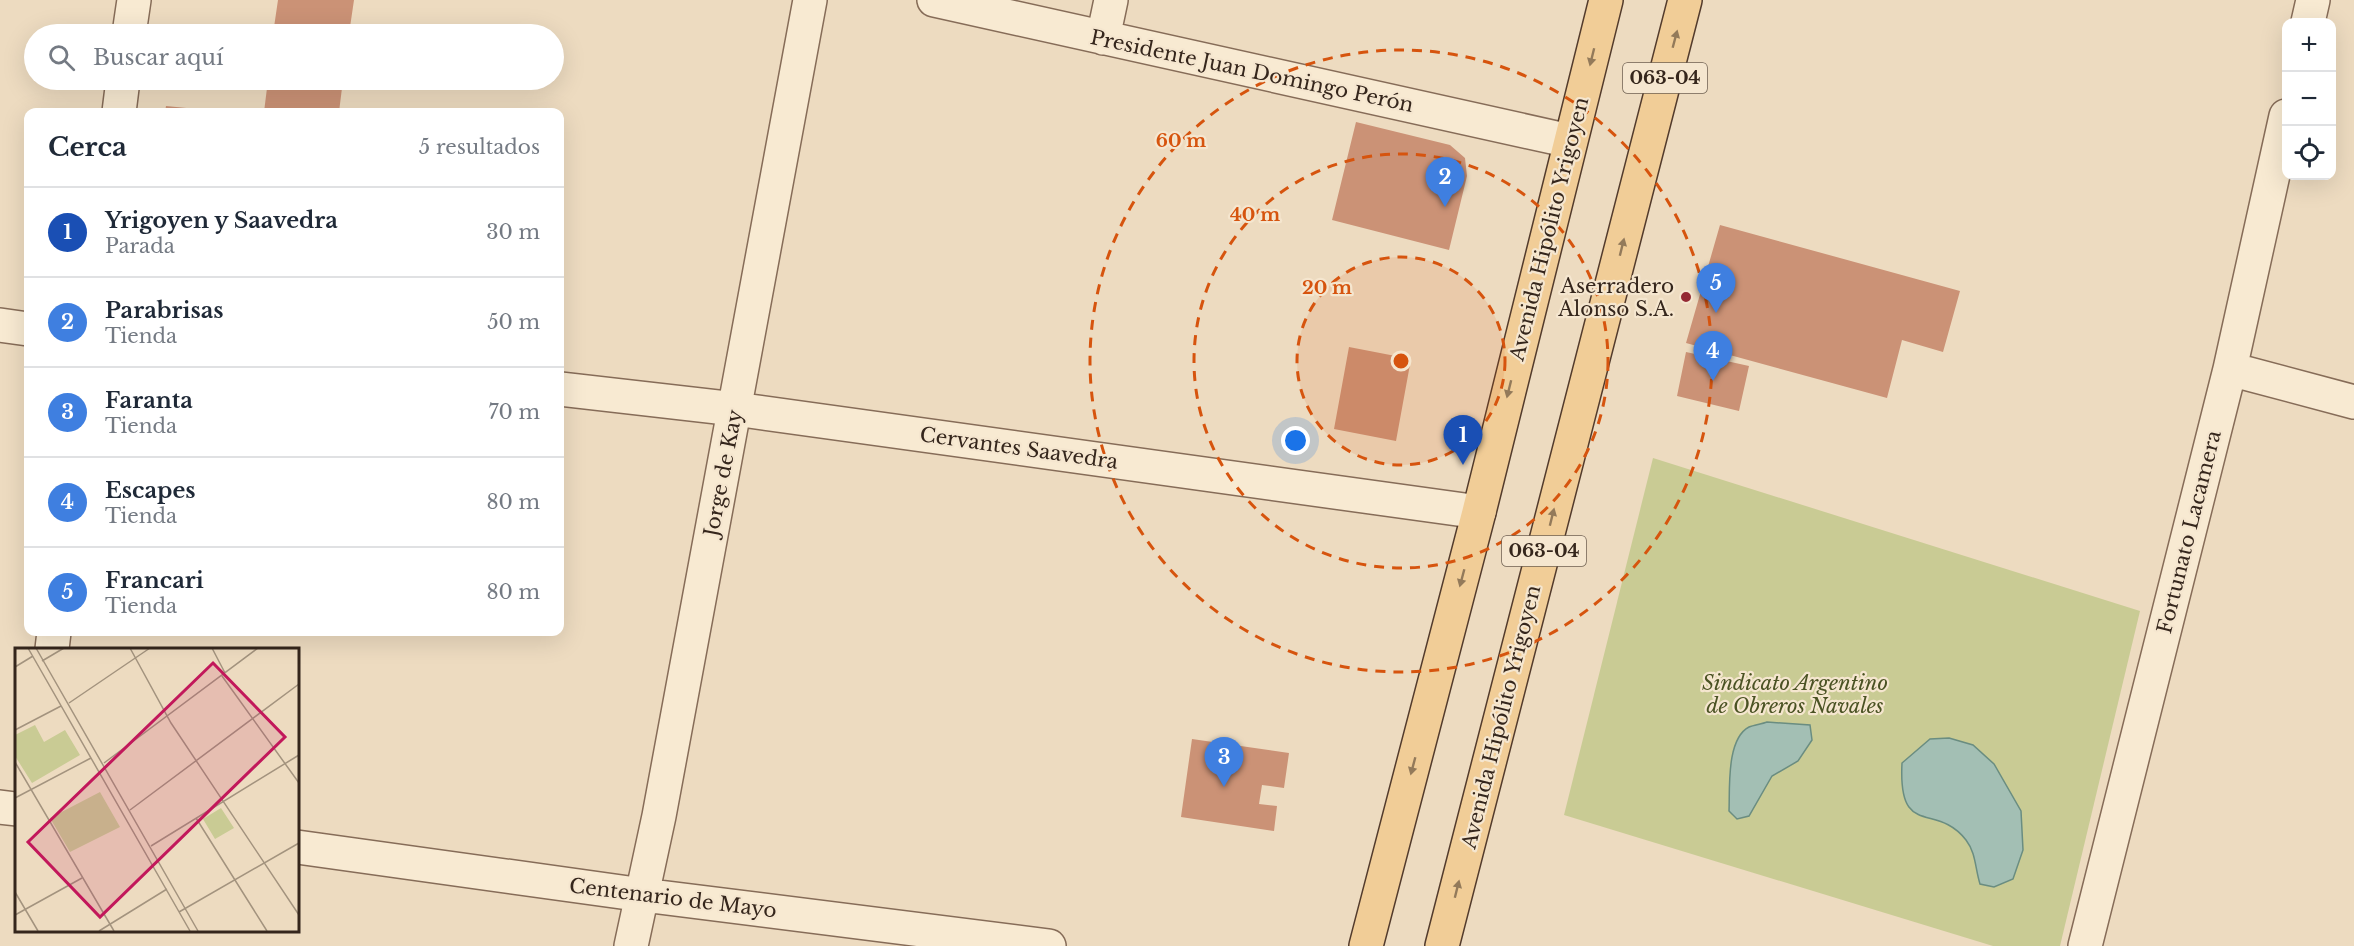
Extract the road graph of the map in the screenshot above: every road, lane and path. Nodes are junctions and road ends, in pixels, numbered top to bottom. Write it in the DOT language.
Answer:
graph roads {
  1 [pos="134,0"];
  2 [pos="810,0"];
  3 [pos="934,0"];
  4 [pos="1111,0"];
  5 [pos="1606,0"];
  6 [pos="1685,0"];
  7 [pos="2313,0"];
  8 [pos="2309,18"];
  9 [pos="130,24"];
  10 [pos="1103,38"];
  11 [pos="122,90"];
  12 [pos="120,108"];
  13 [pos="2284,126"];
  14 [pos="1570,141"];
  15 [pos="0,325"];
  16 [pos="24,328"];
  17 [pos="2230,369"];
  18 [pos="564,389"];
  19 [pos="2354,402"];
  20 [pos="735,409"];
  21 [pos="1479,512"];
  22 [pos="0,807"];
  23 [pos="15,809"];
  24 [pos="298,847"];
  25 [pos="643,895"];
  26 [pos="630,946"];
  27 [pos="1049,946"];
  28 [pos="1366,946"];
  29 [pos="1442,946"];
  30 [pos="2085,946"];
  1 -- 9 [label="street"];
  2 -- 20 [label="street, Jorge de Kay"];
  3 -- 10 [label="street, Presidente Juan Domingo Perón"];
  4 -- 10 [label="street"];
  5 -- 14 [label="main road, Avenida Hipólito Yrigoyen / 063-04, one-way"];
  29 -- 6 [label="main road, Avenida Hipólito Yrigoyen / 063-04, one-way"];
  7 -- 8 [label="street"];
  10 -- 14 [label="street, Presidente Juan Domingo Perón"];
  11 -- 12 [label="street"];
  13 -- 17 [label="street, Fortunato Lacamera"];
  14 -- 21 [label="main road, Avenida Hipólito Yrigoyen / 063-04, one-way"];
  15 -- 16 [label="street"];
  17 -- 19 [label="street"];
  17 -- 30 [label="street, Fortunato Lacamera"];
  18 -- 20 [label="street, Cervantes Saavedra"];
  20 -- 21 [label="street, Cervantes Saavedra"];
  20 -- 25 [label="street, Jorge de Kay"];
  21 -- 28 [label="main road, Avenida Hipólito Yrigoyen / 063-04, one-way"];
  22 -- 23 [label="street"];
  24 -- 25 [label="street, Centenario de Mayo"];
  25 -- 26 [label="street, Jorge de Kay"];
  25 -- 27 [label="street, Centenario de Mayo"];
}
